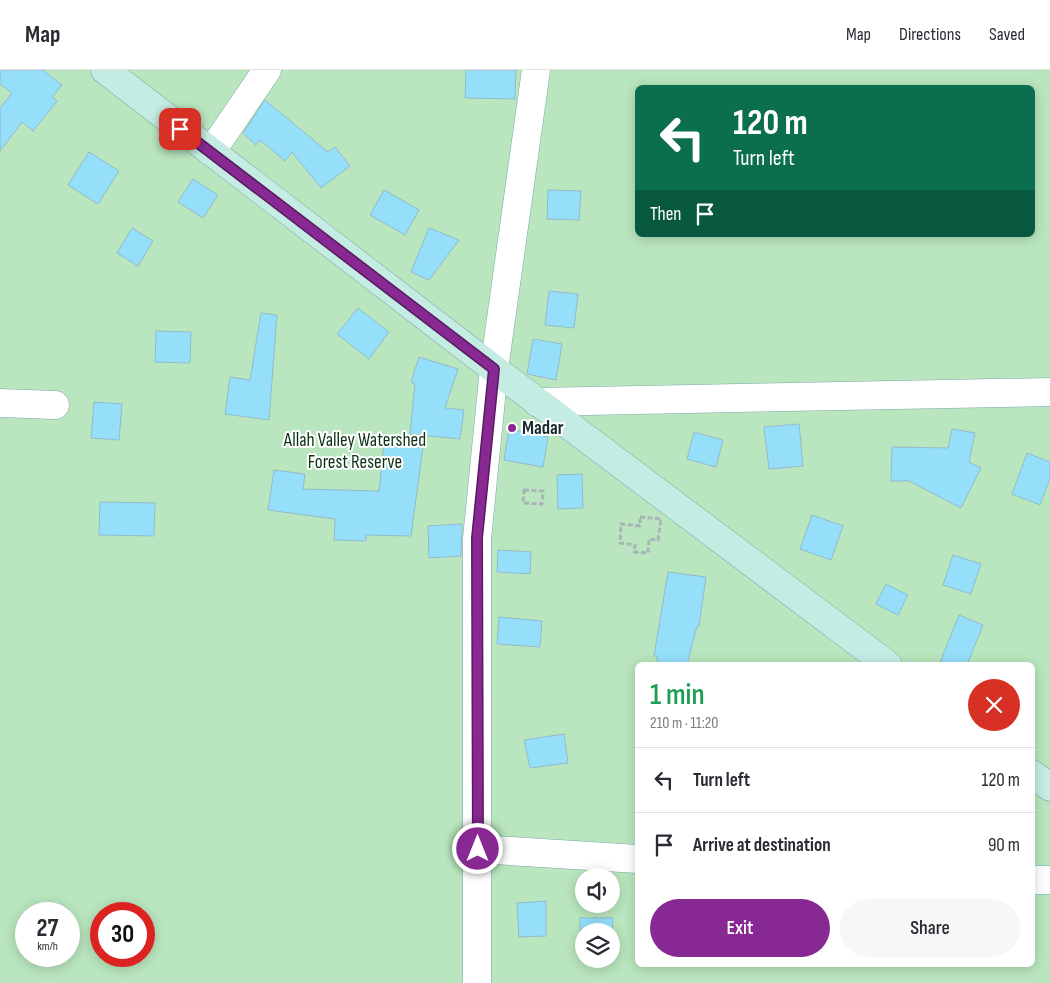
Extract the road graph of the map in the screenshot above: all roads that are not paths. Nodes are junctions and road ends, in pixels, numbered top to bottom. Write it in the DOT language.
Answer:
graph roads {
  1 [pos="105,70"];
  2 [pos="267,70"];
  3 [pos="536,70"];
  4 [pos="211,152"];
  5 [pos="494,369"];
  6 [pos="1050,392"];
  7 [pos="538,402"];
  8 [pos="0,403"];
  9 [pos="55,405"];
  10 [pos="884,662"];
  11 [pos="1035,776"];
  12 [pos="1050,787"];
  13 [pos="478,849"];
  14 [pos="635,859"];
  15 [pos="1035,880"];
  16 [pos="1050,880"];
  17 [pos="477,983"];
  1 -- 4 [label="street"];
  2 -- 4 [label="street"];
  3 -- 5 [label="street"];
  4 -- 5 [label="street"];
  5 -- 7 [label="street"];
  5 -- 13 [label="street"];
  6 -- 7 [label="street"];
  7 -- 10 [label="street"];
  8 -- 9 [label="street"];
  11 -- 12 [label="street"];
  13 -- 14 [label="street"];
  13 -- 17 [label="street"];
  15 -- 16 [label="street"];
}
